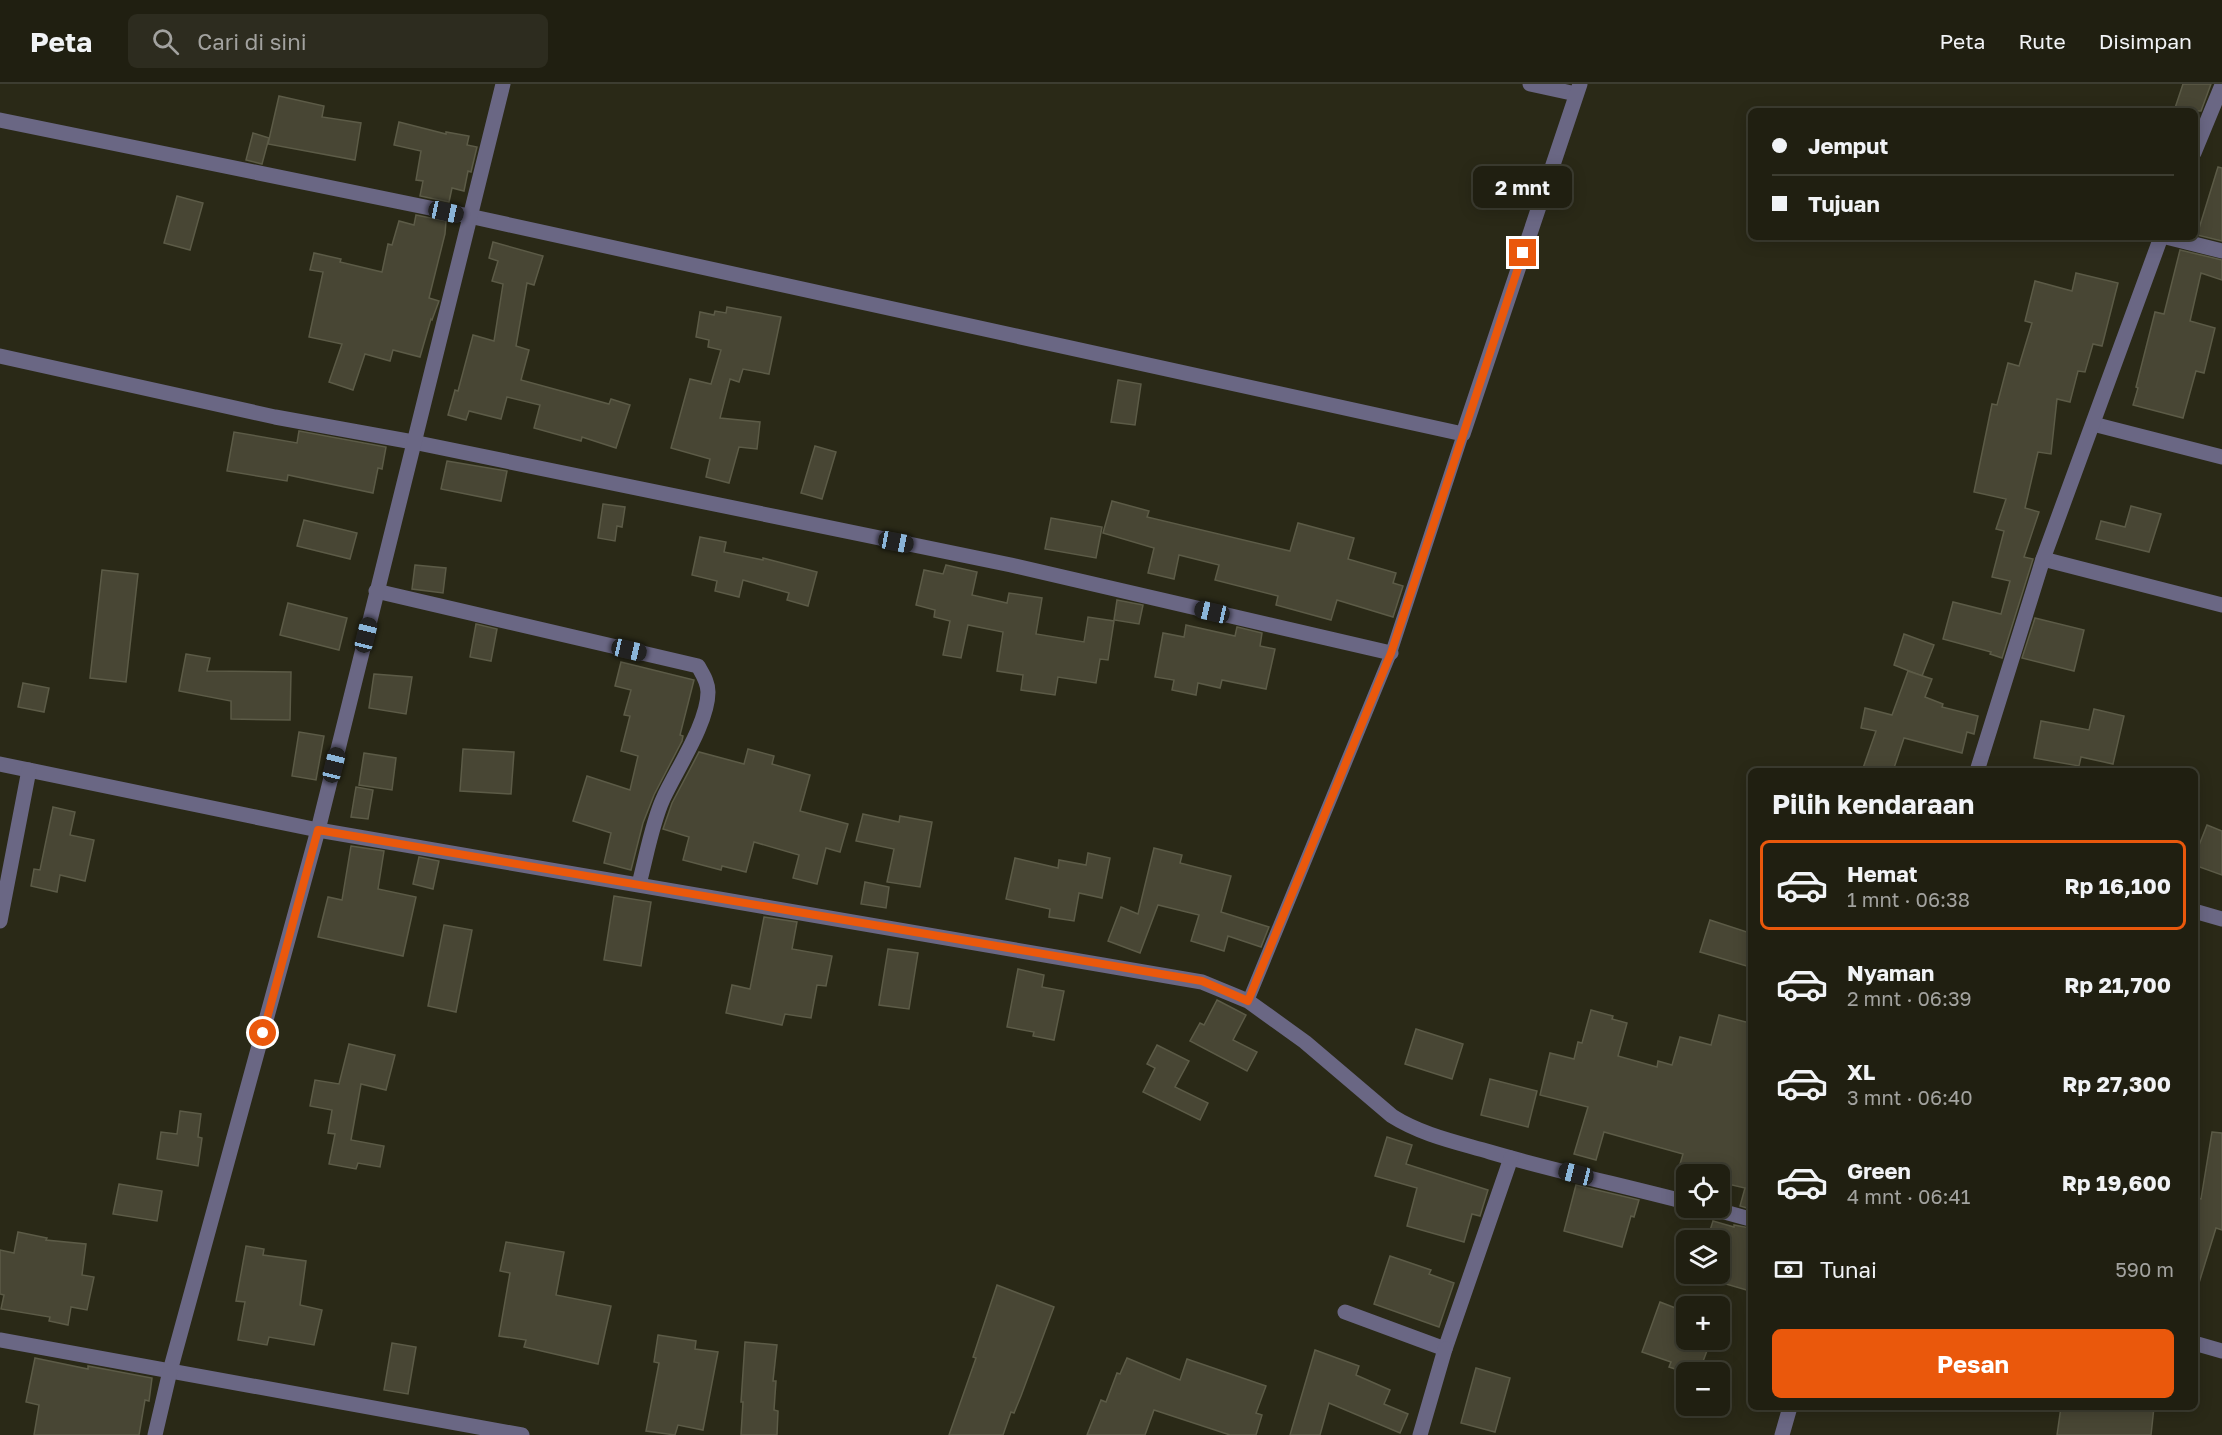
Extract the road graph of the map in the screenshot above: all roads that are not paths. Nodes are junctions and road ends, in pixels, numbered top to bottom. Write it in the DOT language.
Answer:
graph roads {
  1 [pos="503,84"];
  2 [pos="1530,84"];
  3 [pos="2222,85"];
  4 [pos="1578,89"];
  5 [pos="0,120"];
  6 [pos="2198,143"];
  7 [pos="469,216"];
  8 [pos="2163,240"];
  9 [pos="2176,240"];
  10 [pos="2222,251"];
  11 [pos="0,356"];
  12 [pos="2093,424"];
  13 [pos="1462,434"];
  14 [pos="413,442"];
  15 [pos="2222,457"];
  16 [pos="2043,559"];
  17 [pos="376,591"];
  18 [pos="2222,606"];
  19 [pos="1391,653"];
  20 [pos="0,764"];
  21 [pos="1978,768"];
  22 [pos="29,770"];
  23 [pos="318,830"];
  24 [pos="639,885"];
  25 [pos="2198,912"];
  26 [pos="2222,919"];
  27 [pos="0,921"];
  28 [pos="1248,1001"];
  29 [pos="1511,1158"];
  30 [pos="1676,1199"];
  31 [pos="1730,1214"];
  32 [pos="1748,1218"];
  33 [pos="1345,1312"];
  34 [pos="0,1340"];
  35 [pos="2198,1344"];
  36 [pos="1445,1349"];
  37 [pos="2222,1351"];
  38 [pos="170,1371"];
  39 [pos="1789,1410"];
  40 [pos="155,1435"];
  41 [pos="522,1435"];
  42 [pos="1420,1435"];
  43 [pos="1782,1435"];
  1 -- 7 [label="street"];
  2 -- 4 [label="street"];
  3 -- 6 [label="street"];
  4 -- 13 [label="street"];
  5 -- 7 [label="street"];
  7 -- 13 [label="street"];
  7 -- 14 [label="street"];
  8 -- 12 [label="street"];
  9 -- 10 [label="street"];
  11 -- 14 [label="street"];
  12 -- 15 [label="street"];
  12 -- 16 [label="street"];
  13 -- 19 [label="lane"];
  14 -- 17 [label="street"];
  14 -- 19 [label="street"];
  16 -- 18 [label="street"];
  16 -- 21 [label="street"];
  17 -- 23 [label="street"];
  17 -- 24 [label="street"];
  19 -- 28 [label="lane"];
  20 -- 22 [label="street"];
  22 -- 23 [label="street"];
  22 -- 27 [label="street"];
  23 -- 24 [label="street"];
  23 -- 38 [label="street"];
  24 -- 28 [label="street"];
  25 -- 26 [label="street"];
  28 -- 29 [label="street"];
  29 -- 30 [label="street"];
  29 -- 36 [label="street"];
  31 -- 32 [label="street"];
  33 -- 36 [label="street"];
  34 -- 38 [label="street"];
  35 -- 37 [label="street"];
  36 -- 42 [label="street"];
  38 -- 40 [label="street"];
  38 -- 41 [label="street"];
  39 -- 43 [label="street"];
}
